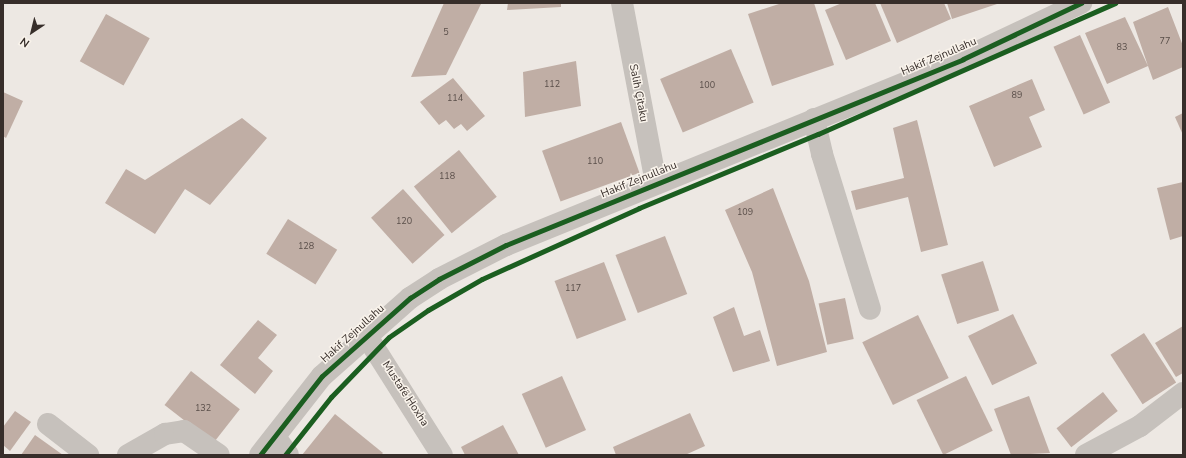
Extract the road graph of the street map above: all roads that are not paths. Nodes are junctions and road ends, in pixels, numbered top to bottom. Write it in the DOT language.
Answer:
graph roads {
  1 [pos="622,3"];
  2 [pos="1081,3"];
  3 [pos="814,119"];
  4 [pos="656,183"];
  5 [pos="870,308"];
  6 [pos="366,335"];
  7 [pos="1183,393"];
  8 [pos="48,424"];
  9 [pos="275,437"];
  10 [pos="88,455"];
  11 [pos="128,455"];
  12 [pos="220,455"];
  13 [pos="260,455"];
  14 [pos="288,455"];
  15 [pos="442,455"];
  16 [pos="1086,455"];
  1 -- 4 [label="street, Salih Çitaku"];
  2 -- 3 [label="street, Hakif Zejnullahu"];
  3 -- 4 [label="street, Hakif Zejnullahu"];
  3 -- 5 [label="street"];
  4 -- 6 [label="street, Hakif Zejnullahu"];
  6 -- 9 [label="street, Hakif Zejnullahu"];
  6 -- 15 [label="street, Mustafë Hoxha"];
  7 -- 16 [label="street"];
  8 -- 10 [label="street"];
  9 -- 13 [label="street, Hakif Zejnullahu"];
  9 -- 14 [label="street"];
  11 -- 12 [label="street"];
}
